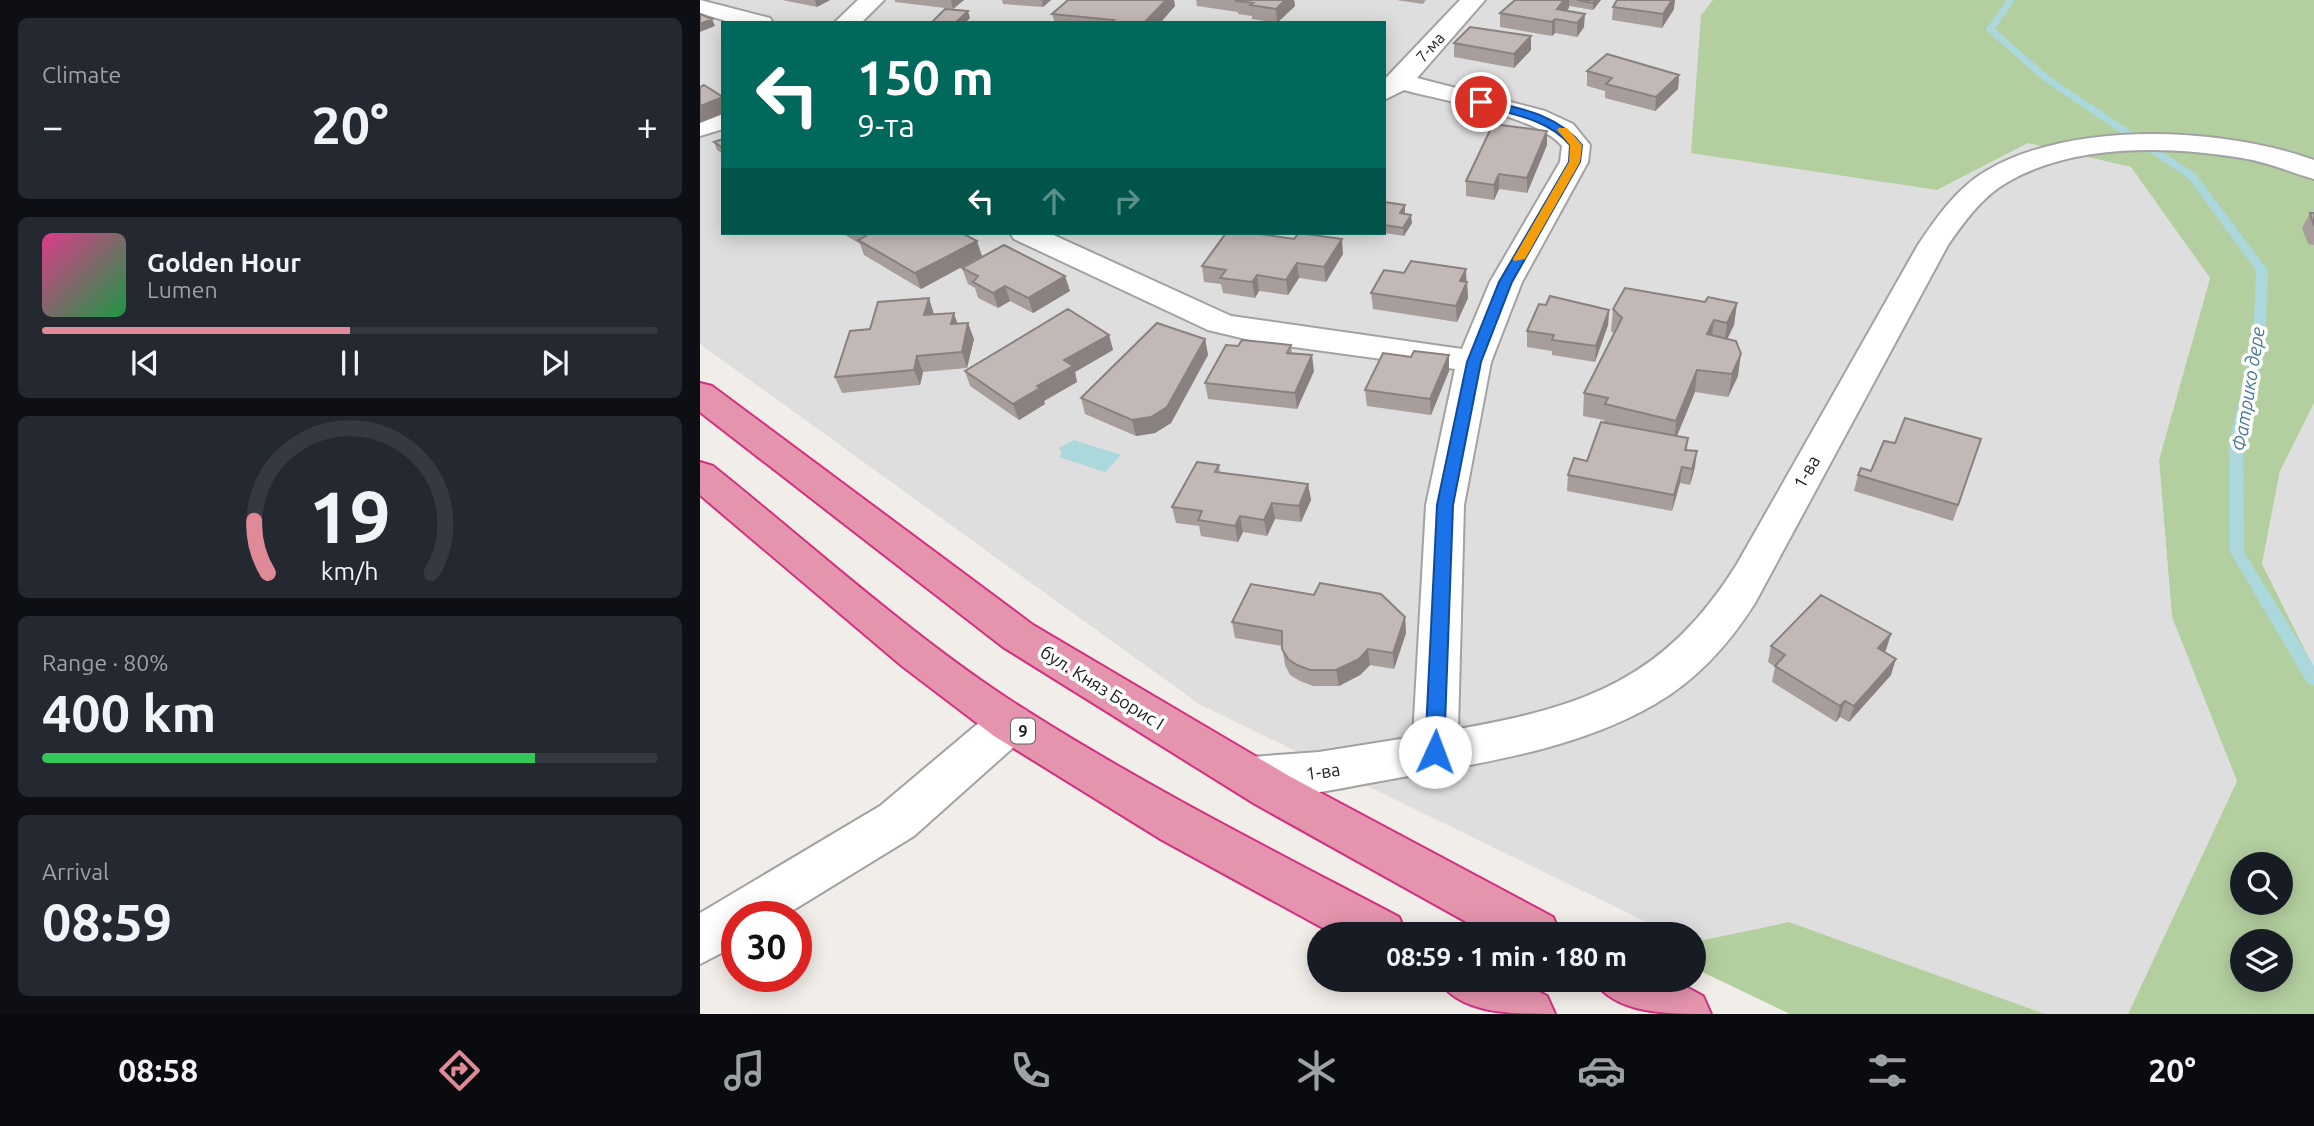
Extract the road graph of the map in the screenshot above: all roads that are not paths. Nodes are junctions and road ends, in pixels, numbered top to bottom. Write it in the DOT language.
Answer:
graph roads {
  1 [pos="872,0"];
  2 [pos="1473,0"];
  3 [pos="700,6"];
  4 [pos="754,21"];
  5 [pos="848,21"];
  6 [pos="1392,86"];
  7 [pos="721,120"];
  8 [pos="700,128"];
  9 [pos="2314,170"];
  10 [pos="1029,235"];
  11 [pos="1474,362"];
  12 [pos="700,394"];
  13 [pos="700,475"];
  14 [pos="1010,723"];
  15 [pos="1435,752"];
  16 [pos="1251,777"];
  17 [pos="764,901"];
  18 [pos="1359,922"];
  19 [pos="1513,922"];
  20 [pos="721,927"];
  21 [pos="700,940"];
  22 [pos="1487,992"];
  23 [pos="1643,992"];
  24 [pos="1528,1014"];
  25 [pos="1684,1014"];
  1 -- 5 [label="street"];
  2 -- 6 [label="street, 7-ма"];
  3 -- 4 [label="street"];
  6 -- 11 [label="street"];
  7 -- 8 [label="street"];
  9 -- 15 [label="street, 1-ва"];
  10 -- 11 [label="street"];
  11 -- 15 [label="street"];
  12 -- 16 [label="highway, бул. Княз Борис I"];
  13 -- 14 [label="highway, 9"];
  14 -- 17 [label="street"];
  14 -- 18 [label="highway, 9"];
  15 -- 16 [label="street, 1-ва"];
  16 -- 19 [label="highway, бул. Княз Борис I"];
  20 -- 21 [label="street"];
  22 -- 24 [label="highway"];
  23 -- 25 [label="highway"];
}
